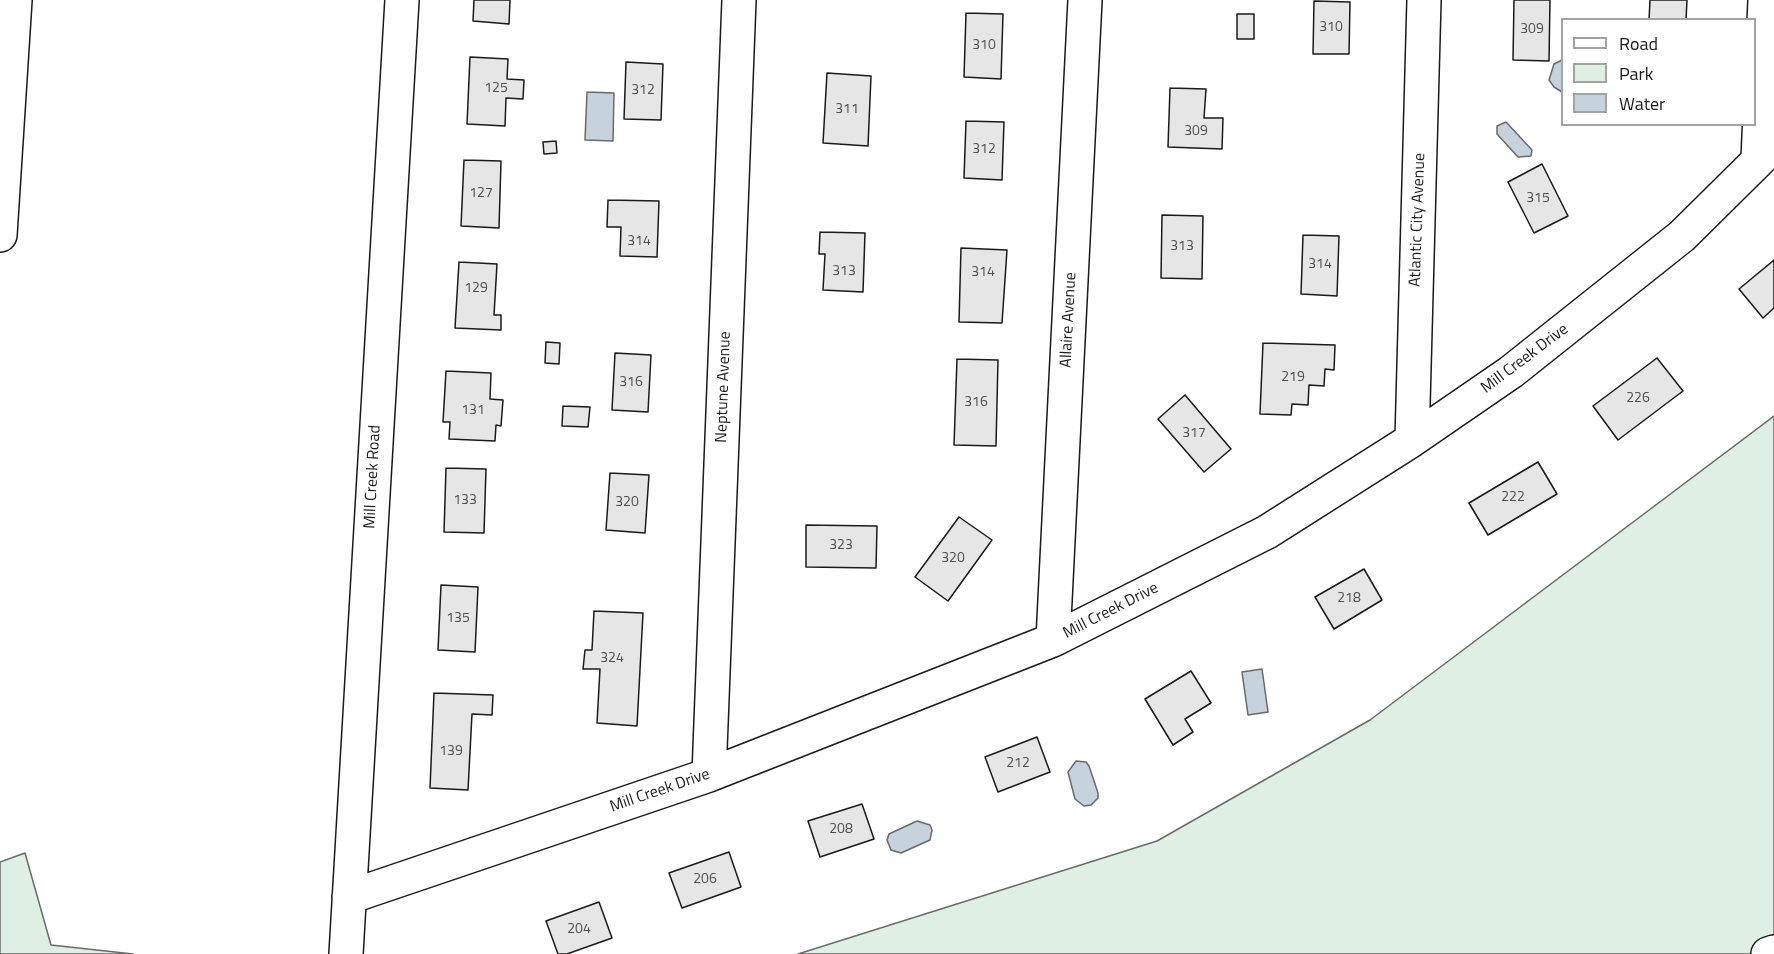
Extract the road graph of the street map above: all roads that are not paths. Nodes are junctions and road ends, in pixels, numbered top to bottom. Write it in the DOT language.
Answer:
graph roads {
  1 [pos="15,0"];
  2 [pos="402,0"];
  3 [pos="739,0"];
  4 [pos="1085,0"];
  5 [pos="1424,0"];
  6 [pos="1765,0"];
  7 [pos="1766,152"];
  8 [pos="0,235"];
  9 [pos="1412,440"];
  10 [pos="1053,640"];
  11 [pos="709,775"];
  12 [pos="349,897"];
  13 [pos="1774,952"];
  14 [pos="346,954"];
  15 [pos="1768,954"];
  1 -- 8 [label="street"];
  2 -- 12 [label="street, Mill Creek Road"];
  3 -- 11 [label="street, Neptune Avenue"];
  4 -- 10 [label="street, Allaire Avenue"];
  5 -- 9 [label="street, Atlantic City Avenue"];
  6 -- 7 [label="street"];
  7 -- 9 [label="street, Mill Creek Drive"];
  9 -- 10 [label="street, Mill Creek Drive"];
  10 -- 11 [label="street, Mill Creek Drive"];
  11 -- 12 [label="street, Mill Creek Drive"];
  12 -- 14 [label="street, Mill Creek Road"];
  13 -- 15 [label="street"];
}
